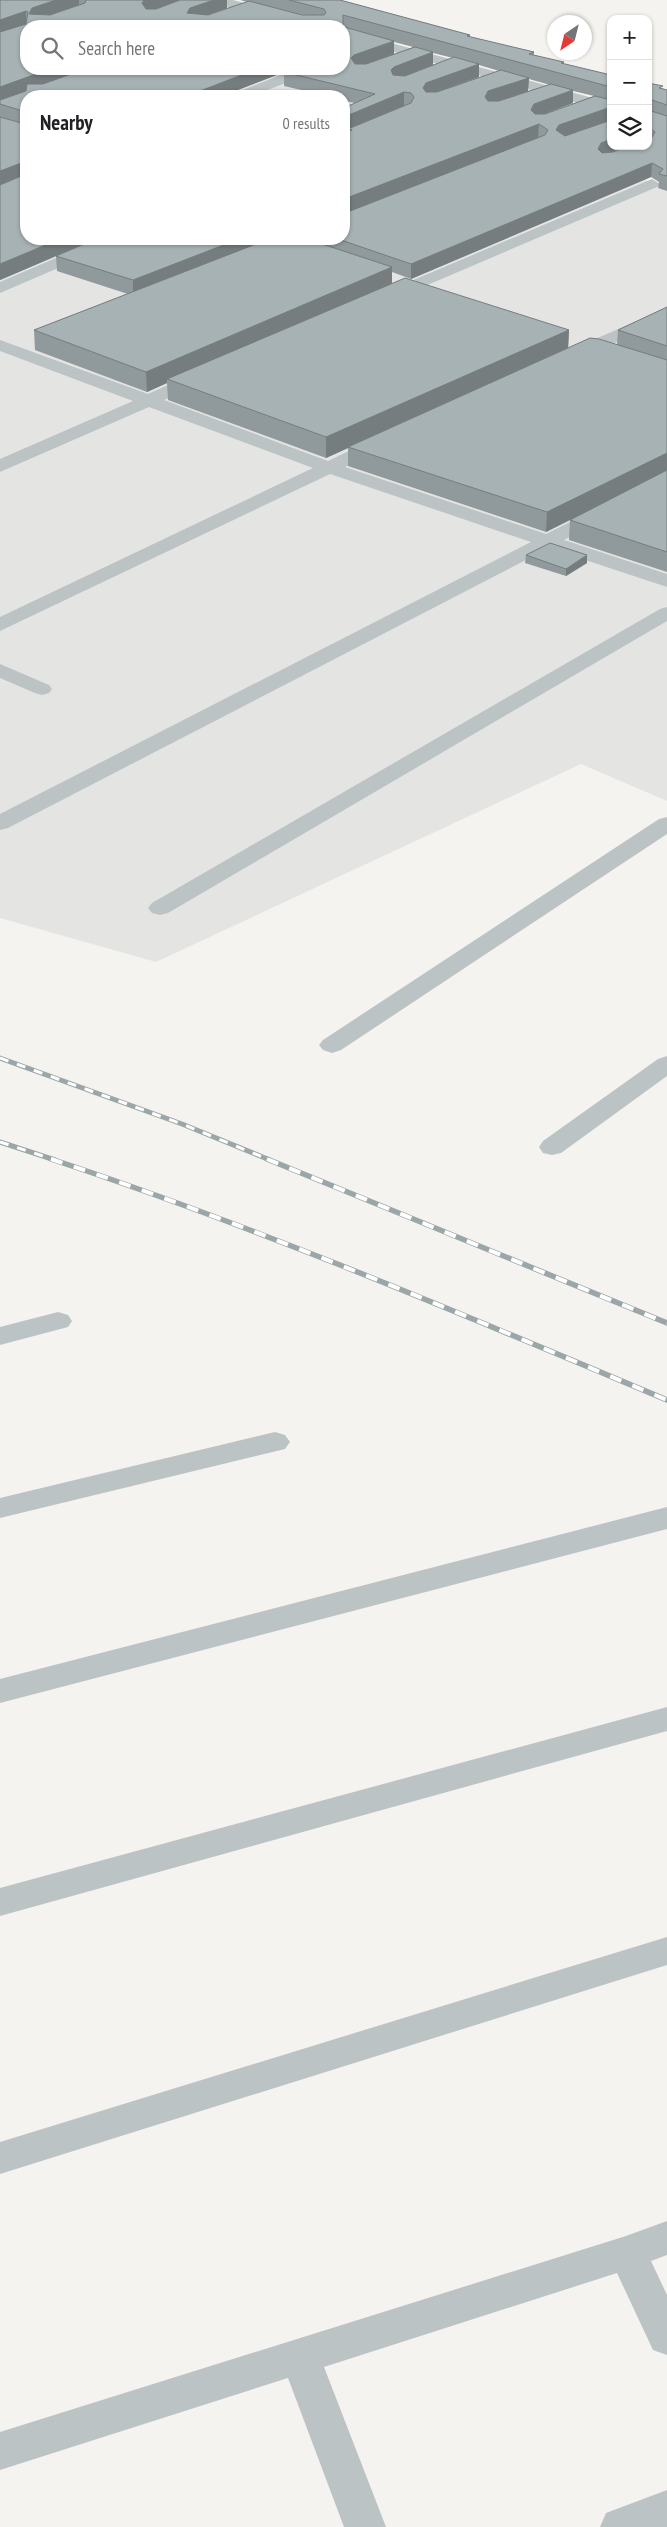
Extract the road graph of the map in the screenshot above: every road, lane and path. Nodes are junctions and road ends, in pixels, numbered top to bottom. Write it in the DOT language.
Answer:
graph roads {
  1 [pos="218,0"];
  2 [pos="248,8"];
  3 [pos="222,17"];
  4 [pos="285,17"];
  5 [pos="277,20"];
  6 [pos="296,20"];
  7 [pos="350,36"];
  8 [pos="370,41"];
  9 [pos="350,49"];
  10 [pos="415,53"];
  11 [pos="387,63"];
  12 [pos="453,64"];
  13 [pos="435,71"];
  14 [pos="293,75"];
  15 [pos="497,78"];
  16 [pos="478,84"];
  17 [pos="255,90"];
  18 [pos="550,91"];
  19 [pos="526,99"];
  20 [pos="593,103"];
  21 [pos="607,107"];
  22 [pos="566,113"];
  23 [pos="655,179"];
  24 [pos="99,245"];
  25 [pos="386,277"];
  26 [pos="412,286"];
  27 [pos="0,288"];
  28 [pos="431,292"];
  29 [pos="367,306"];
  30 [pos="667,313"];
  31 [pos="572,340"];
  32 [pos="32,343"];
  33 [pos="591,347"];
  34 [pos="7,348"];
  35 [pos="616,355"];
  36 [pos="556,363"];
  37 [pos="221,368"];
  38 [pos="148,400"];
  39 [pos="397,435"];
  40 [pos="0,466"];
  41 [pos="327,467"];
  42 [pos="667,479"];
  43 [pos="547,539"];
  44 [pos="667,581"];
  45 [pos="667,613"];
  46 [pos="0,625"];
  47 [pos="0,670"];
  48 [pos="42,689"];
  49 [pos="0,823"];
  50 [pos="667,824"];
  51 [pos="160,908"];
  52 [pos="332,1045"];
  53 [pos="667,1064"];
  54 [pos="552,1147"];
  55 [pos="58,1321"];
  56 [pos="0,1336"];
  57 [pos="275,1442"];
  58 [pos="0,1508"];
  59 [pos="667,1518"];
  60 [pos="0,1691"];
  61 [pos="667,1719"];
  62 [pos="0,1902"];
  63 [pos="667,1951"];
  64 [pos="0,2158"];
  65 [pos="667,2238"];
  66 [pos="627,2252"];
  67 [pos="667,2337"];
  68 [pos="300,2357"];
  69 [pos="0,2451"];
  70 [pos="667,2510"];
  71 [pos="365,2527"];
  72 [pos="621,2527"];
  1 -- 2 [label="street"];
  2 -- 3 [label="street"];
  2 -- 4 [label="street"];
  4 -- 5 [label="street"];
  4 -- 6 [label="street"];
  7 -- 8 [label="street"];
  8 -- 9 [label="street"];
  8 -- 10 [label="street"];
  10 -- 11 [label="street"];
  10 -- 12 [label="street"];
  12 -- 13 [label="street"];
  12 -- 15 [label="street"];
  14 -- 17 [label="street"];
  15 -- 16 [label="street"];
  15 -- 18 [label="street"];
  18 -- 19 [label="street"];
  18 -- 20 [label="street"];
  20 -- 21 [label="street"];
  20 -- 22 [label="street"];
  23 -- 26 [label="street"];
  24 -- 27 [label="street"];
  25 -- 26 [label="street"];
  26 -- 28 [label="street"];
  26 -- 29 [label="street"];
  30 -- 33 [label="street"];
  31 -- 33 [label="street"];
  32 -- 34 [label="street"];
  33 -- 35 [label="street"];
  33 -- 36 [label="street"];
  34 -- 38 [label="street"];
  37 -- 38 [label="street"];
  38 -- 40 [label="street"];
  38 -- 41 [label="street"];
  39 -- 41 [label="street"];
  41 -- 43 [label="street"];
  41 -- 46 [label="street"];
  42 -- 43 [label="street"];
  43 -- 44 [label="street"];
  43 -- 49 [label="street"];
  45 -- 51 [label="street"];
  47 -- 48 [label="street"];
  50 -- 52 [label="street"];
  53 -- 54 [label="street"];
  55 -- 56 [label="street"];
  57 -- 58 [label="street"];
  59 -- 60 [label="street"];
  61 -- 62 [label="street"];
  63 -- 64 [label="street"];
  65 -- 66 [label="street"];
  66 -- 67 [label="street"];
  66 -- 68 [label="street"];
  68 -- 69 [label="street"];
  68 -- 71 [label="street"];
  70 -- 72 [label="street"];
}
